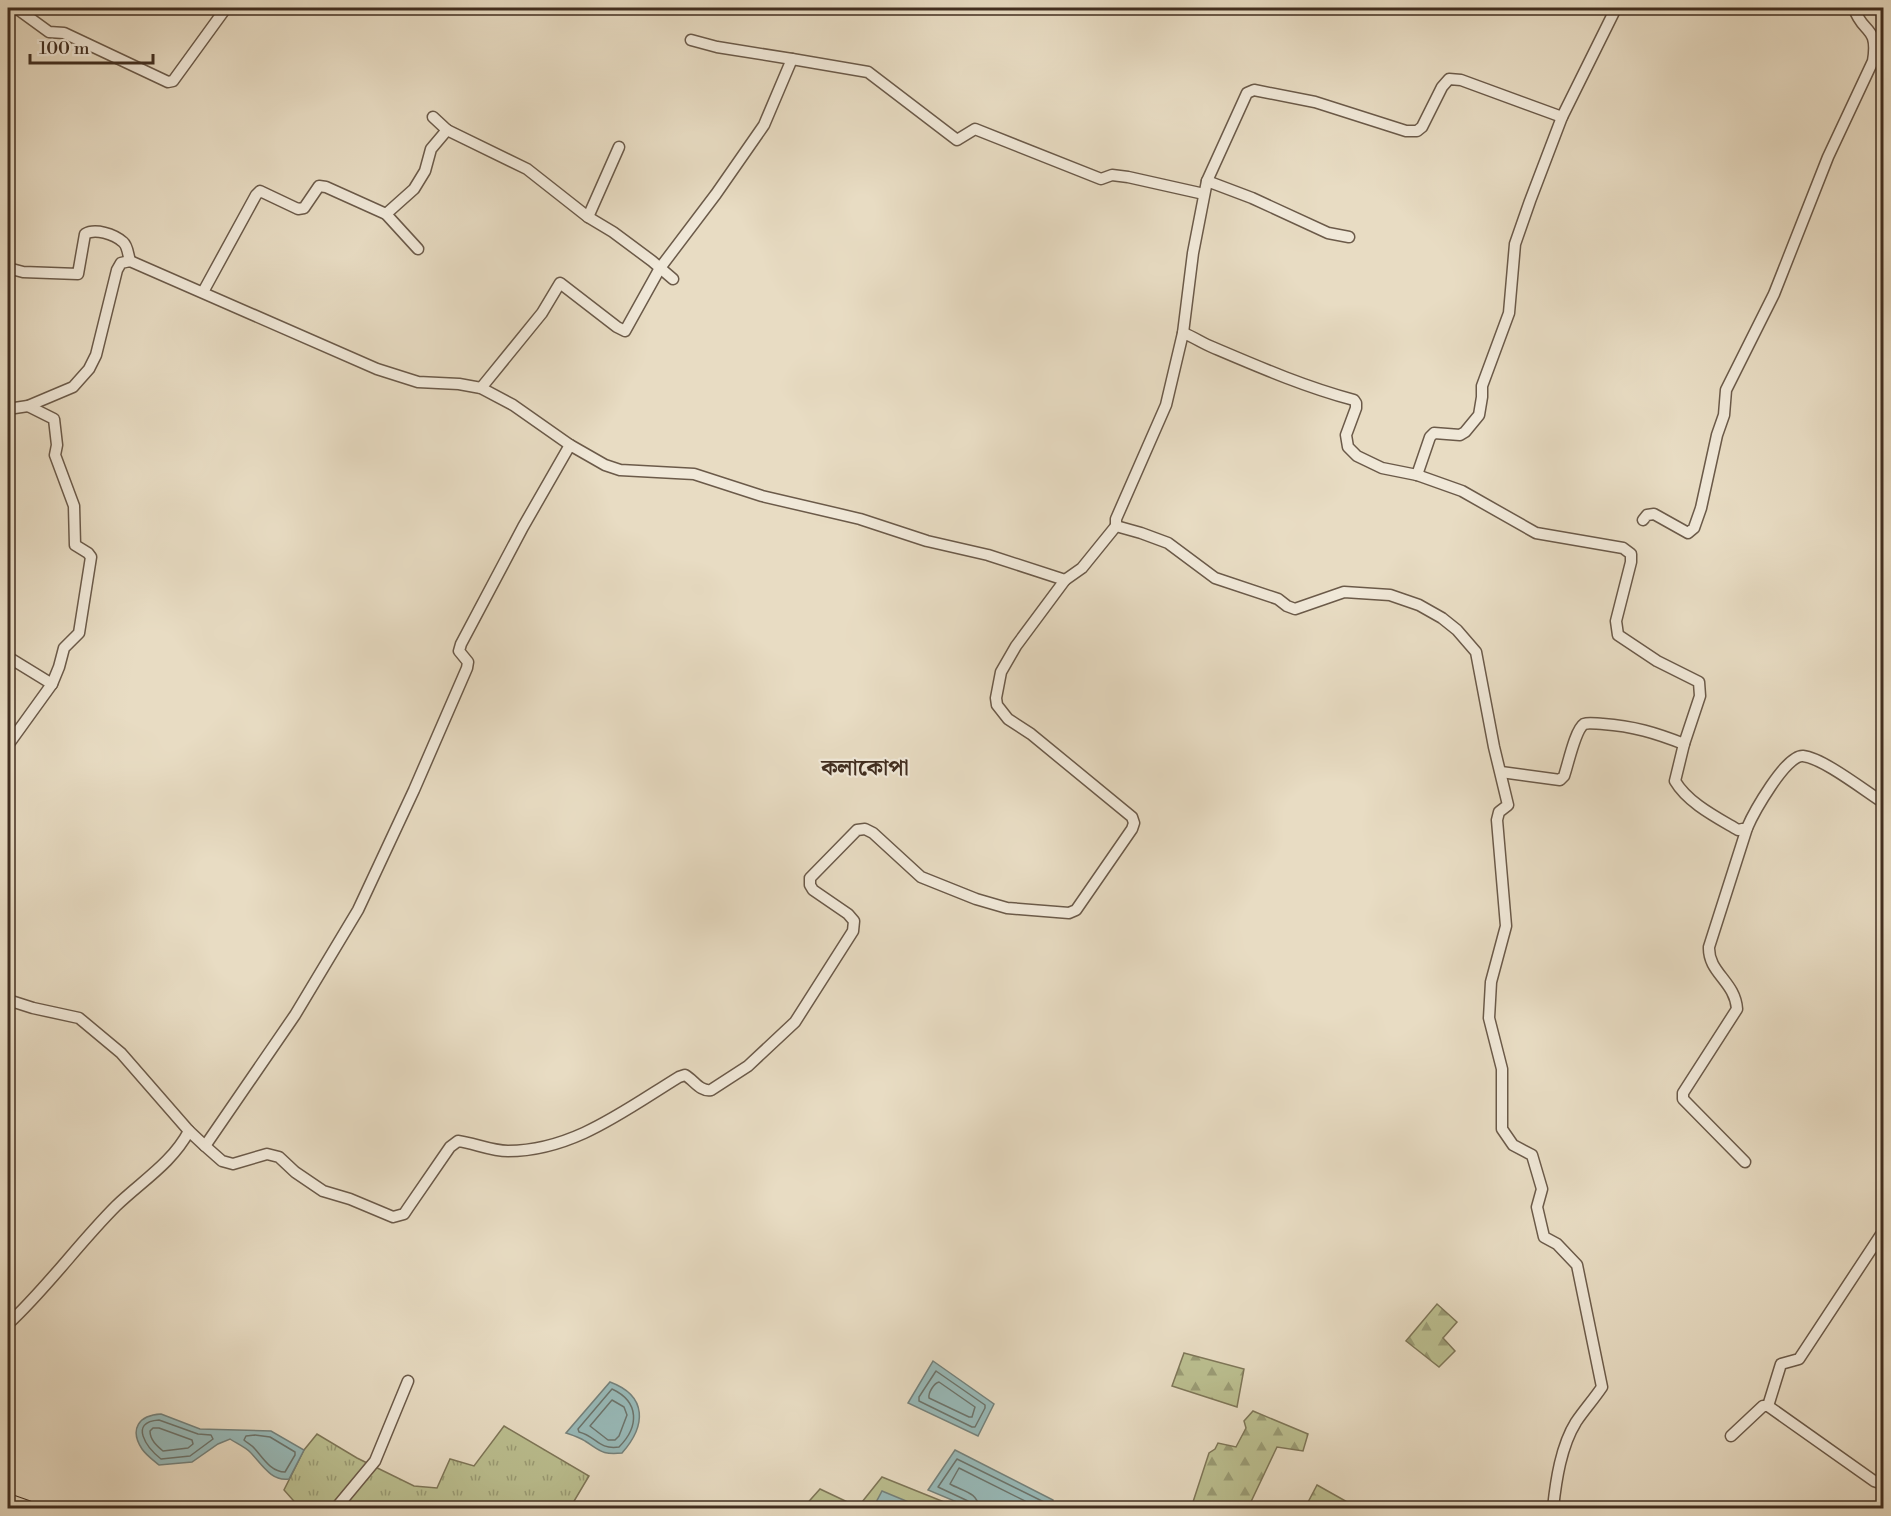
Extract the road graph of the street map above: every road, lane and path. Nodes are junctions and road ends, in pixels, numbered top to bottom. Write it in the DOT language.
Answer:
graph roads {
  1 [pos="16,8"];
  2 [pos="226,8"];
  3 [pos="1616,8"];
  4 [pos="1854,8"];
  5 [pos="691,40"];
  6 [pos="792,59"];
  7 [pos="433,117"];
  8 [pos="1562,117"];
  9 [pos="447,130"];
  10 [pos="619,147"];
  11 [pos="1207,181"];
  12 [pos="1204,194"];
  13 [pos="386,214"];
  14 [pos="588,217"];
  15 [pos="1348,237"];
  16 [pos="418,249"];
  17 [pos="130,261"];
  18 [pos="8,268"];
  19 [pos="660,268"];
  20 [pos="673,279"];
  21 [pos="203,292"];
  22 [pos="1183,333"];
  23 [pos="481,388"];
  24 [pos="28,406"];
  25 [pos="8,409"];
  26 [pos="570,445"];
  27 [pos="1417,475"];
  28 [pos="1643,520"];
  29 [pos="1116,526"];
  30 [pos="1065,580"];
  31 [pos="8,657"];
  32 [pos="52,684"];
  33 [pos="1684,744"];
  34 [pos="8,746"];
  35 [pos="1501,772"];
  36 [pos="1884,803"];
  37 [pos="1747,828"];
  38 [pos="8,1000"];
  39 [pos="189,1131"];
  40 [pos="205,1146"];
  41 [pos="1745,1162"];
  42 [pos="1884,1230"];
  43 [pos="8,1324"];
  44 [pos="408,1381"];
  45 [pos="1768,1406"];
  46 [pos="1731,1436"];
  47 [pos="1884,1480"];
  48 [pos="8,1501"];
  49 [pos="28,1509"];
  50 [pos="336,1509"];
  51 [pos="1553,1509"];
  1 -- 2 [label="street"];
  3 -- 8 [label="street"];
  4 -- 28 [label="street"];
  5 -- 6 [label="street"];
  6 -- 12 [label="street"];
  6 -- 19 [label="street"];
  7 -- 9 [label="street"];
  8 -- 11 [label="street"];
  8 -- 27 [label="street"];
  9 -- 13 [label="street"];
  9 -- 14 [label="street"];
  10 -- 14 [label="street"];
  11 -- 12 [label="street"];
  11 -- 15 [label="street"];
  12 -- 22 [label="street"];
  13 -- 16 [label="street"];
  13 -- 21 [label="street"];
  14 -- 19 [label="street"];
  17 -- 18 [label="street"];
  17 -- 21 [label="street"];
  17 -- 24 [label="street"];
  19 -- 20 [label="street"];
  19 -- 23 [label="street"];
  21 -- 23 [label="street"];
  22 -- 27 [label="street"];
  22 -- 29 [label="street"];
  23 -- 26 [label="street"];
  24 -- 25 [label="street"];
  24 -- 32 [label="street"];
  26 -- 30 [label="street"];
  26 -- 40 [label="street"];
  27 -- 33 [label="street"];
  29 -- 30 [label="street"];
  29 -- 35 [label="street"];
  30 -- 40 [label="street"];
  31 -- 32 [label="street"];
  32 -- 34 [label="street"];
  33 -- 35 [label="street"];
  33 -- 37 [label="street"];
  35 -- 51 [label="street"];
  36 -- 37 [label="street"];
  37 -- 41 [label="street"];
  38 -- 39 [label="street"];
  39 -- 40 [label="street"];
  39 -- 43 [label="street"];
  42 -- 45 [label="street"];
  44 -- 50 [label="street"];
  45 -- 46 [label="street"];
  45 -- 47 [label="street"];
  48 -- 49 [label="main road"];
}
